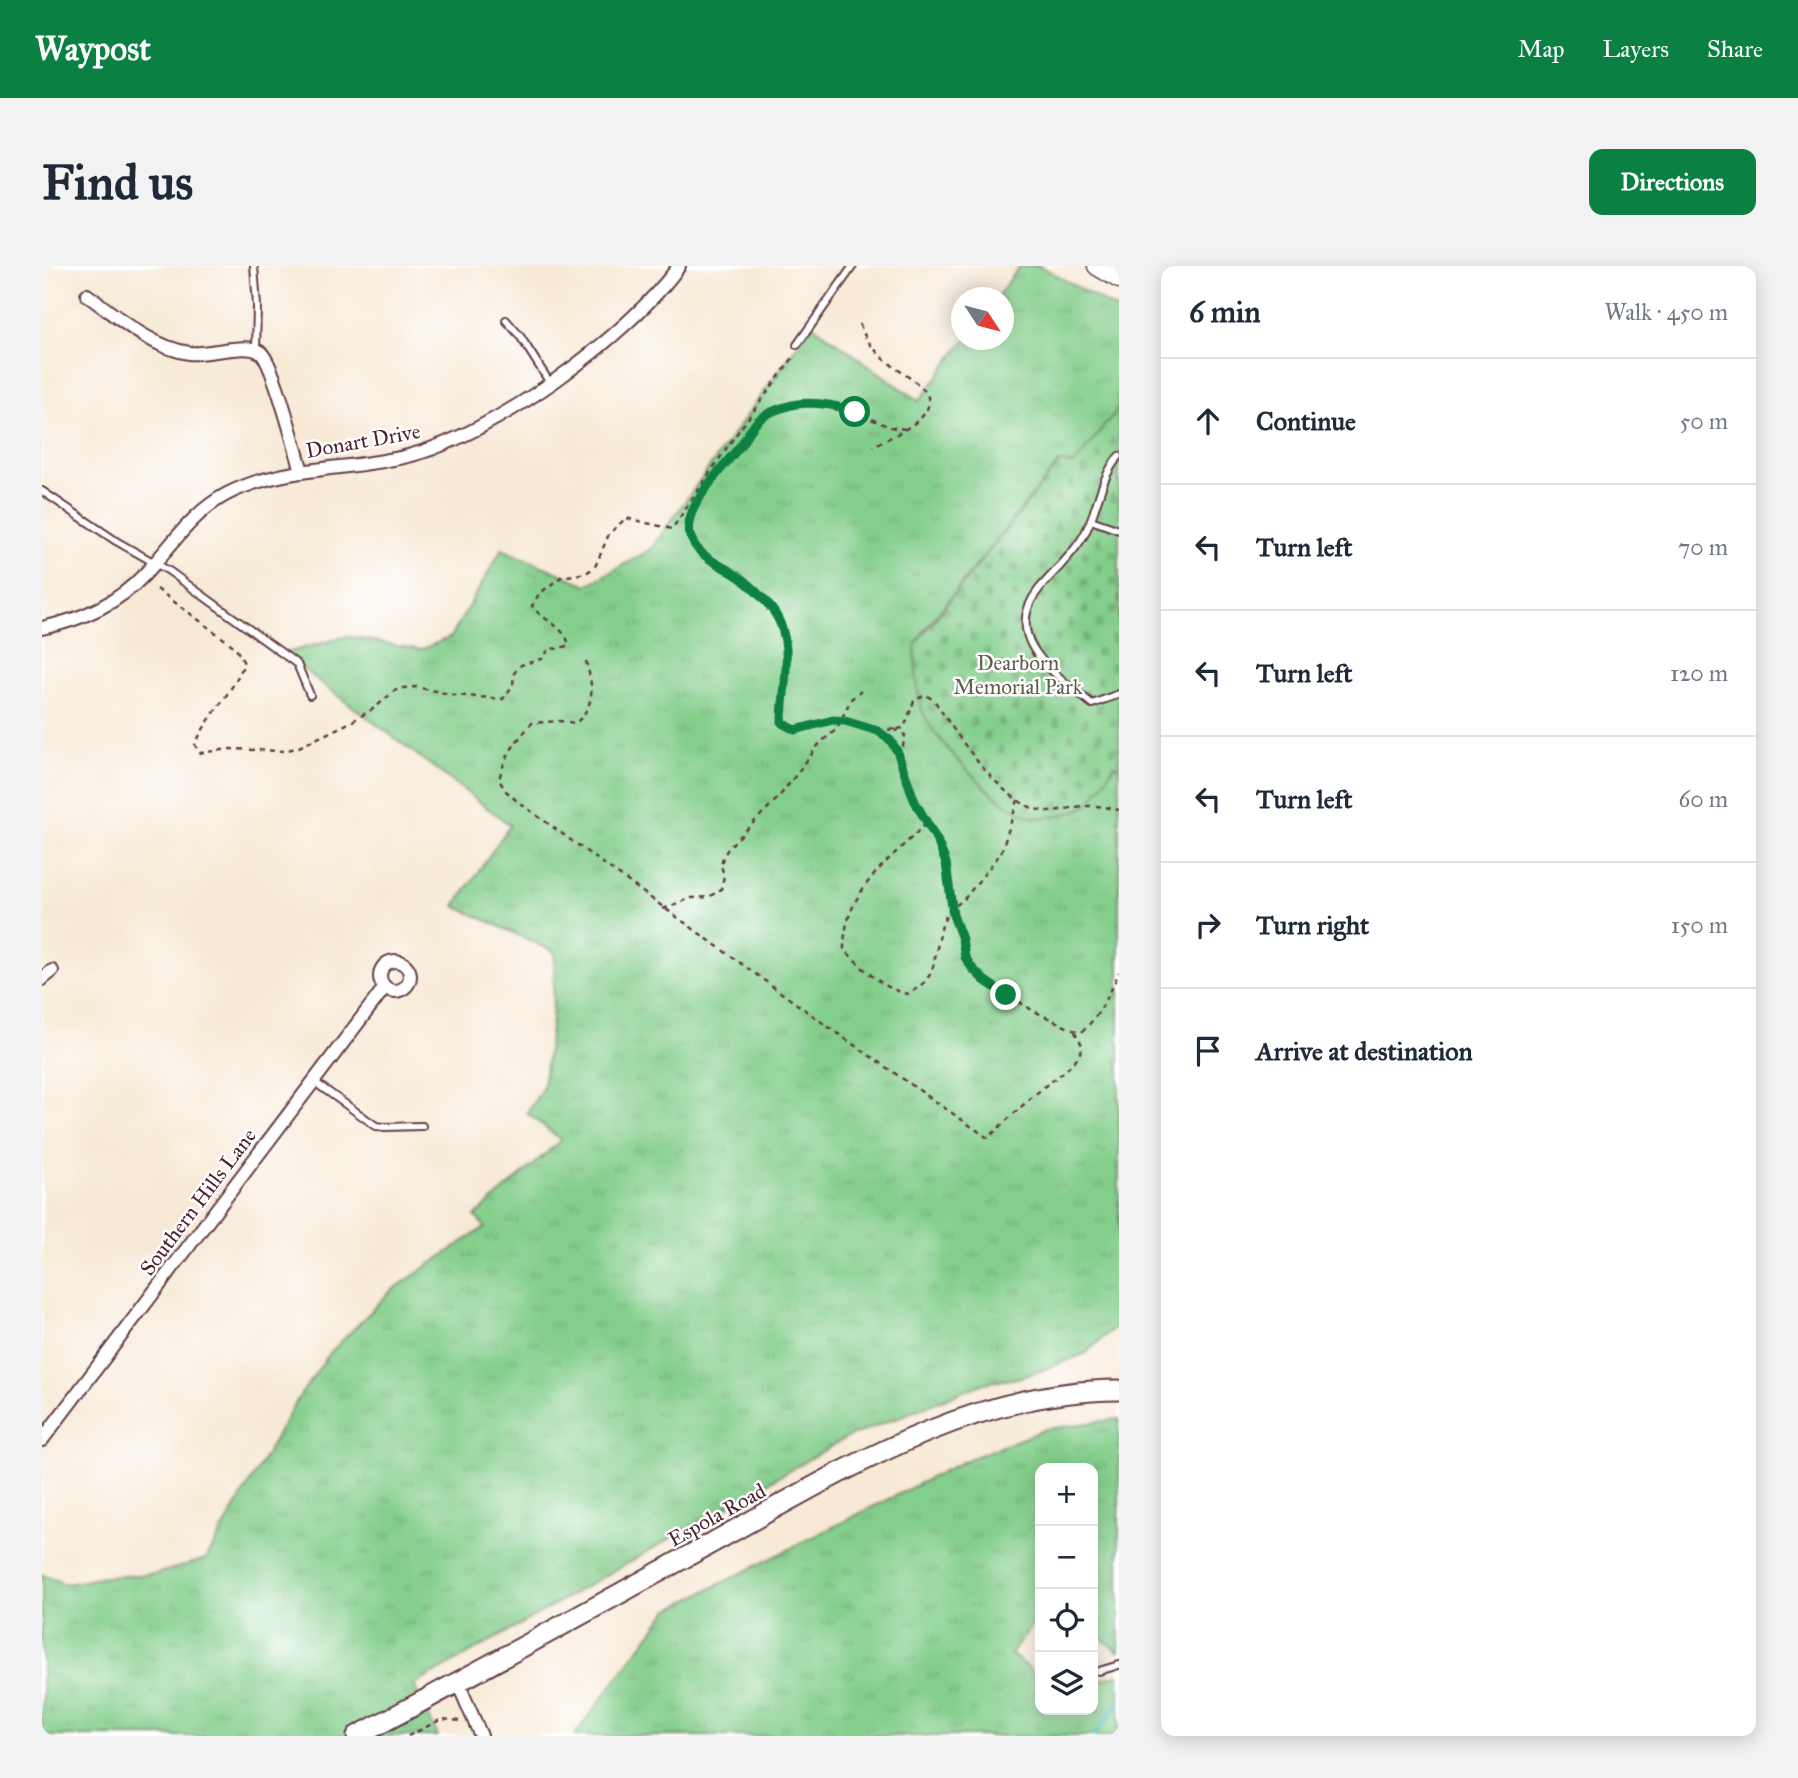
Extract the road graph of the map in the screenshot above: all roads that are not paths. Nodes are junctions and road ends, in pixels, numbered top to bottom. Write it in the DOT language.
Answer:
graph roads {
  1 [pos="254,266"];
  2 [pos="679,266"];
  3 [pos="853,266"];
  4 [pos="1097,266"];
  5 [pos="1119,279"];
  6 [pos="88,295"];
  7 [pos="506,320"];
  8 [pos="797,345"];
  9 [pos="256,350"];
  10 [pos="550,383"];
  11 [pos="1119,456"];
  12 [pos="302,471"];
  13 [pos="42,491"];
  14 [pos="1091,520"];
  15 [pos="1119,530"];
  16 [pos="154,563"];
  17 [pos="42,628"];
  18 [pos="1119,694"];
  19 [pos="310,695"];
  20 [pos="384,987"];
  21 [pos="313,1081"];
  22 [pos="422,1126"];
  23 [pos="1119,1390"];
  24 [pos="42,1440"];
  25 [pos="1119,1665"];
  26 [pos="1099,1671"];
  27 [pos="458,1683"];
  28 [pos="357,1736"];
  29 [pos="481,1736"];
  1 -- 9 [label="lane"];
  2 -- 10 [label="street, Donart Drive"];
  3 -- 8 [label="lane"];
  4 -- 5 [label="street"];
  6 -- 9 [label="street"];
  7 -- 10 [label="lane"];
  9 -- 12 [label="street"];
  10 -- 12 [label="street, Donart Drive"];
  11 -- 14 [label="lane"];
  12 -- 16 [label="street, Donart Drive"];
  13 -- 16 [label="lane"];
  14 -- 15 [label="lane"];
  14 -- 18 [label="lane"];
  16 -- 17 [label="street, Donart Drive"];
  16 -- 19 [label="lane"];
  20 -- 21 [label="street, Southern Hills Lane"];
  21 -- 22 [label="lane"];
  21 -- 24 [label="street, Southern Hills Lane"];
  23 -- 27 [label="main road, Espola Road"];
  25 -- 26 [label="lane"];
  27 -- 28 [label="main road, Espola Road"];
  27 -- 29 [label="street"];
}
